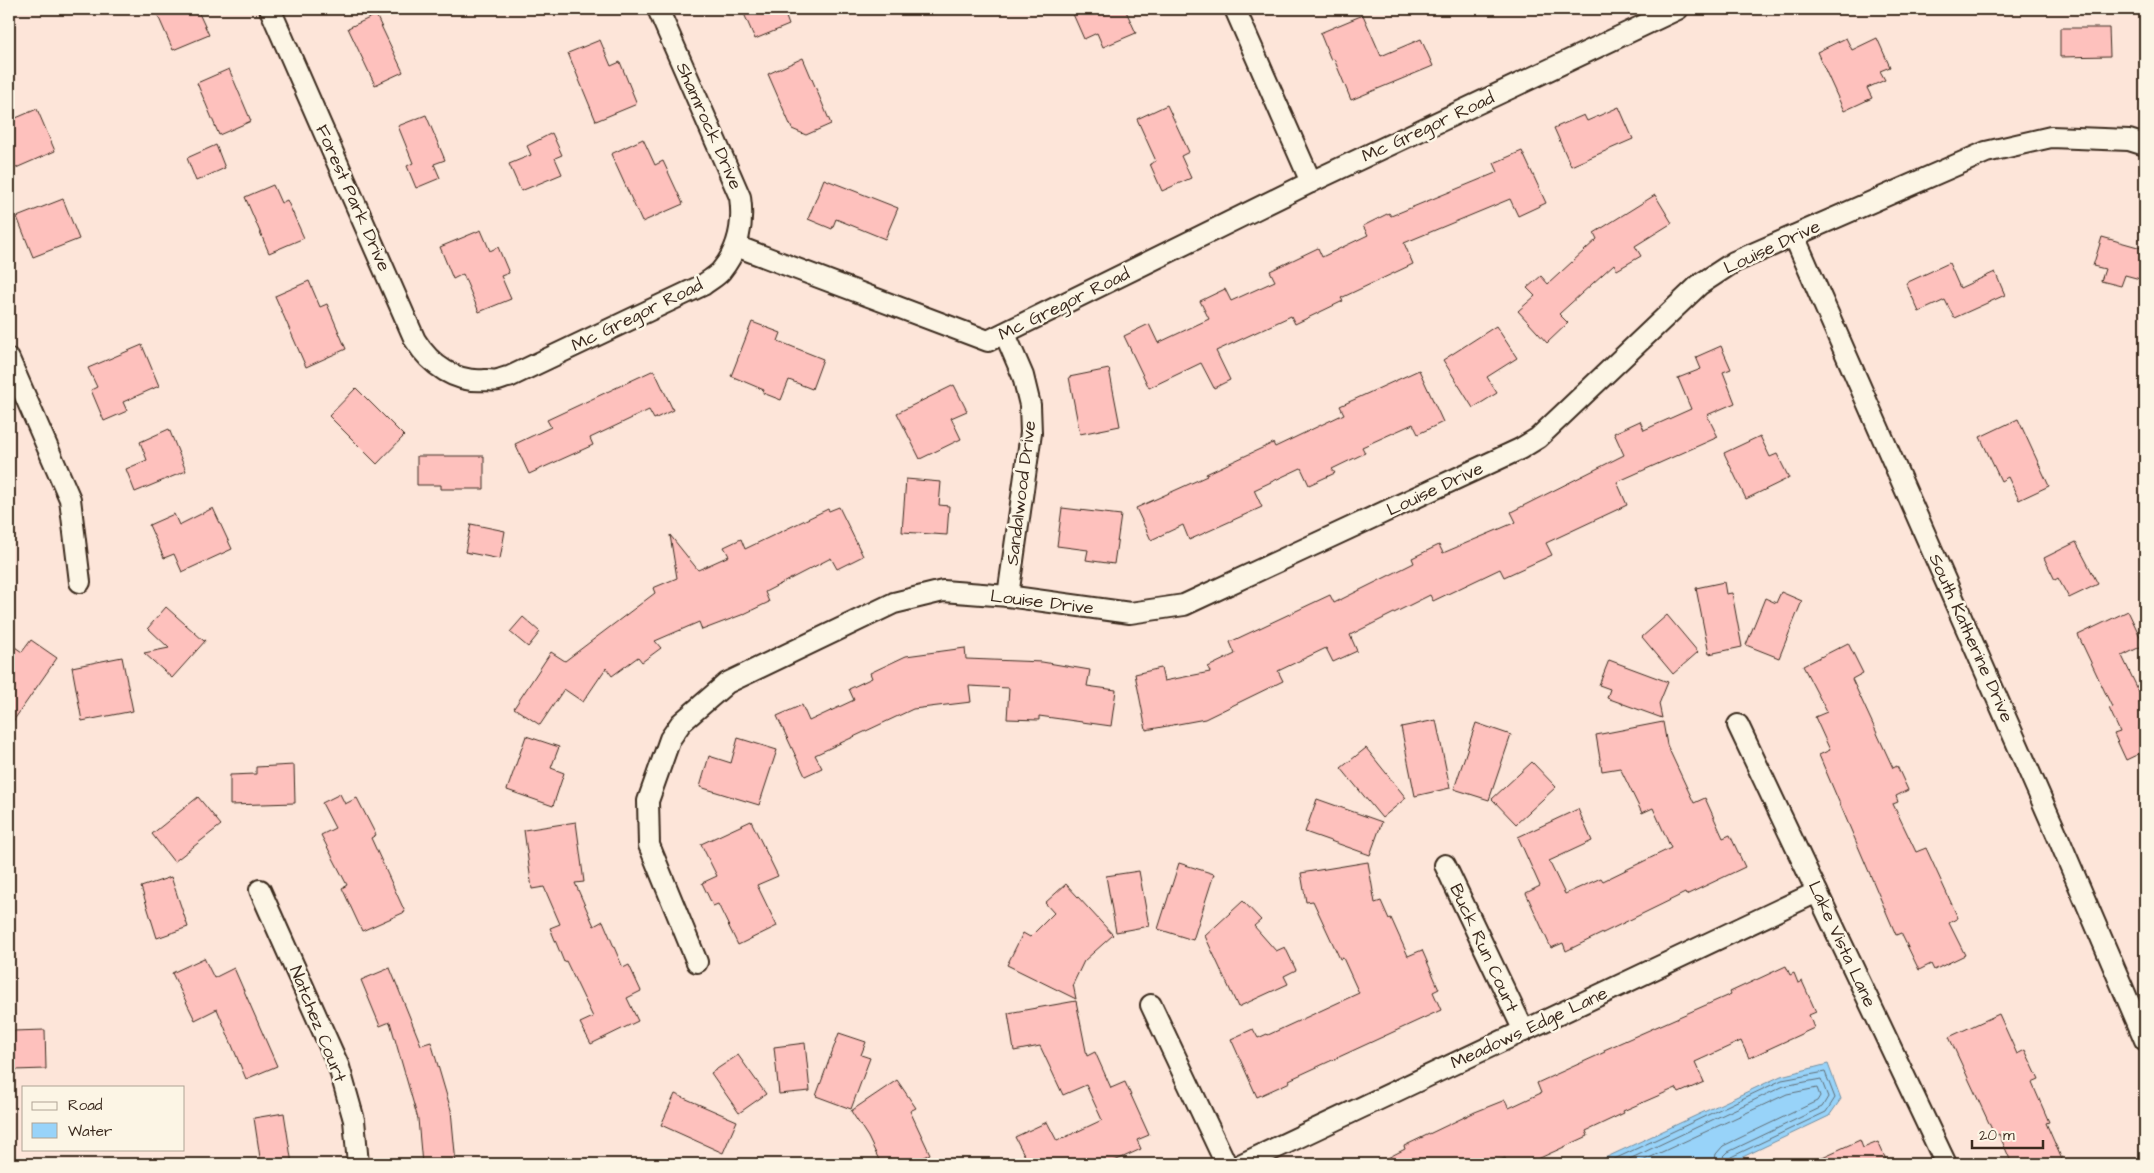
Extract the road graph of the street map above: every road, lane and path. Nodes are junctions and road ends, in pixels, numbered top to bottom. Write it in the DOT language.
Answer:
graph roads {
  1 [pos="270,9"];
  2 [pos="658,9"];
  3 [pos="1236,9"];
  4 [pos="1672,10"];
  5 [pos="2145,145"];
  6 [pos="1311,182"];
  7 [pos="1794,236"];
  8 [pos="736,246"];
  9 [pos="1005,334"];
  10 [pos="9,359"];
  11 [pos="451,375"];
  12 [pos="80,582"];
  13 [pos="1008,596"];
  14 [pos="1738,725"];
  15 [pos="1445,865"];
  16 [pos="260,890"];
  17 [pos="1817,892"];
  18 [pos="697,962"];
  19 [pos="1151,1005"];
  20 [pos="1524,1031"];
  21 [pos="2145,1040"];
  22 [pos="358,1164"];
  23 [pos="1226,1164"];
  24 [pos="1242,1164"];
  25 [pos="1946,1164"];
  1 -- 11 [label="street, Forest Park Drive"];
  2 -- 8 [label="street, Shamrock Drive"];
  3 -- 6 [label="street"];
  4 -- 6 [label="street, Mc Gregor Road"];
  5 -- 7 [label="street, Louise Drive"];
  6 -- 9 [label="street, Mc Gregor Road"];
  7 -- 13 [label="street, Louise Drive"];
  7 -- 21 [label="street, South Katherine Drive"];
  8 -- 9 [label="street, Mc Gregor Road"];
  8 -- 11 [label="street, Mc Gregor Road"];
  9 -- 13 [label="street, Sandalwood Drive"];
  10 -- 12 [label="street"];
  13 -- 18 [label="street, Louise Drive"];
  14 -- 17 [label="street, Lake Vista Lane"];
  15 -- 20 [label="street, Buck Run Court"];
  16 -- 22 [label="street, Natchez Court"];
  17 -- 20 [label="street, Meadows Edge Lane"];
  17 -- 25 [label="street, Lake Vista Lane"];
  19 -- 23 [label="street"];
  20 -- 24 [label="street, Meadows Edge Lane"];
}
